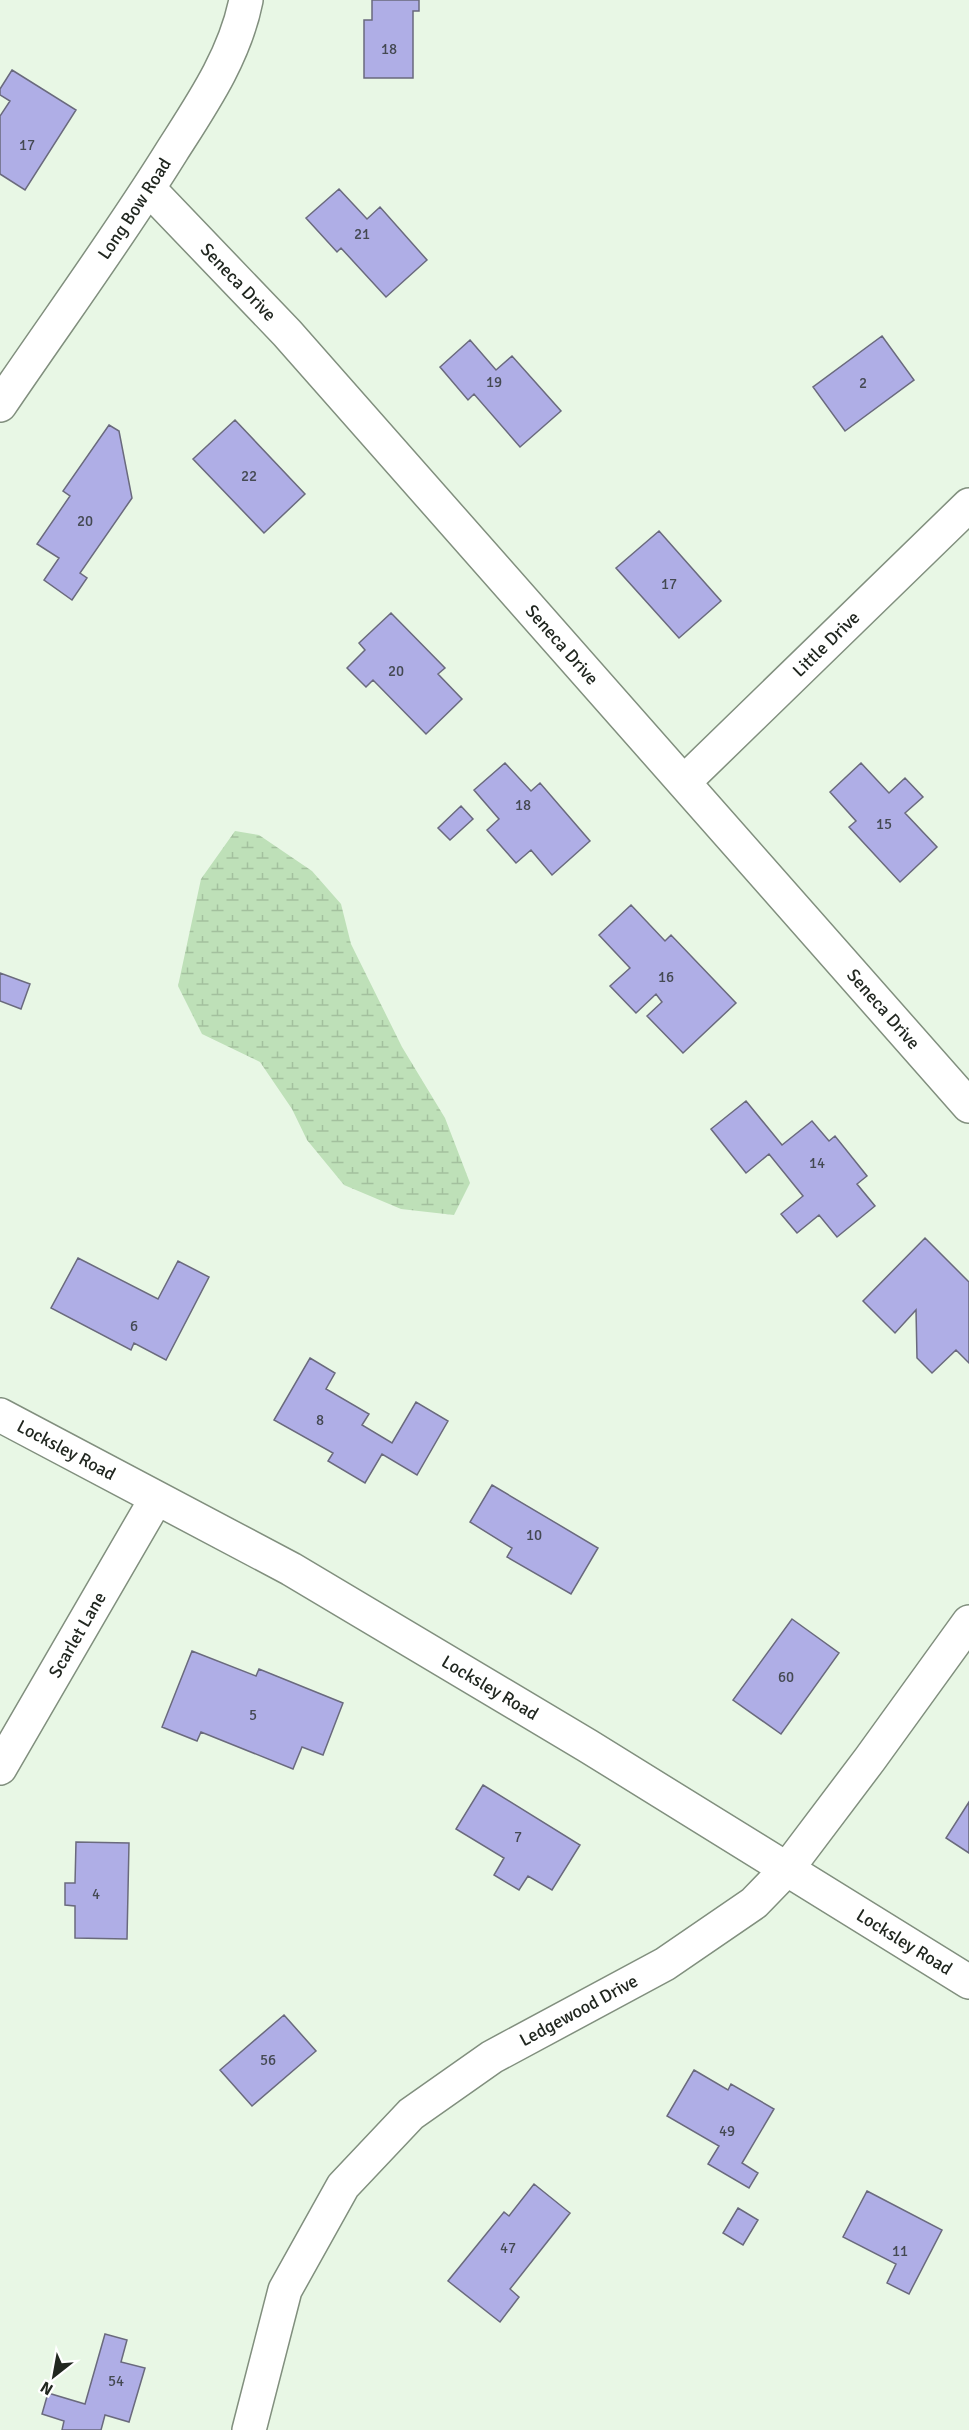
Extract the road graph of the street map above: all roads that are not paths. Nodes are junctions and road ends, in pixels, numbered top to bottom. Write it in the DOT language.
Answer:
graph roads {
  1 [pos="246,0"];
  2 [pos="149,189"];
  3 [pos="0,405"];
  4 [pos="969,505"];
  5 [pos="684,782"];
  6 [pos="969,1106"];
  7 [pos="0,1415"];
  8 [pos="156,1499"];
  9 [pos="969,1622"];
  10 [pos="0,1768"];
  11 [pos="787,1869"];
  12 [pos="969,1982"];
  13 [pos="249,2430"];
  1 -- 2 [label="street, Long Bow Road"];
  2 -- 3 [label="street, Long Bow Road"];
  2 -- 5 [label="street, Seneca Drive"];
  4 -- 5 [label="street, Little Drive"];
  5 -- 6 [label="street, Seneca Drive"];
  7 -- 8 [label="street, Locksley Road"];
  8 -- 10 [label="street, Scarlet Lane"];
  8 -- 11 [label="street, Locksley Road"];
  9 -- 11 [label="street, Ledgewood Drive"];
  11 -- 12 [label="street, Locksley Road"];
  11 -- 13 [label="street, Ledgewood Drive"];
}
